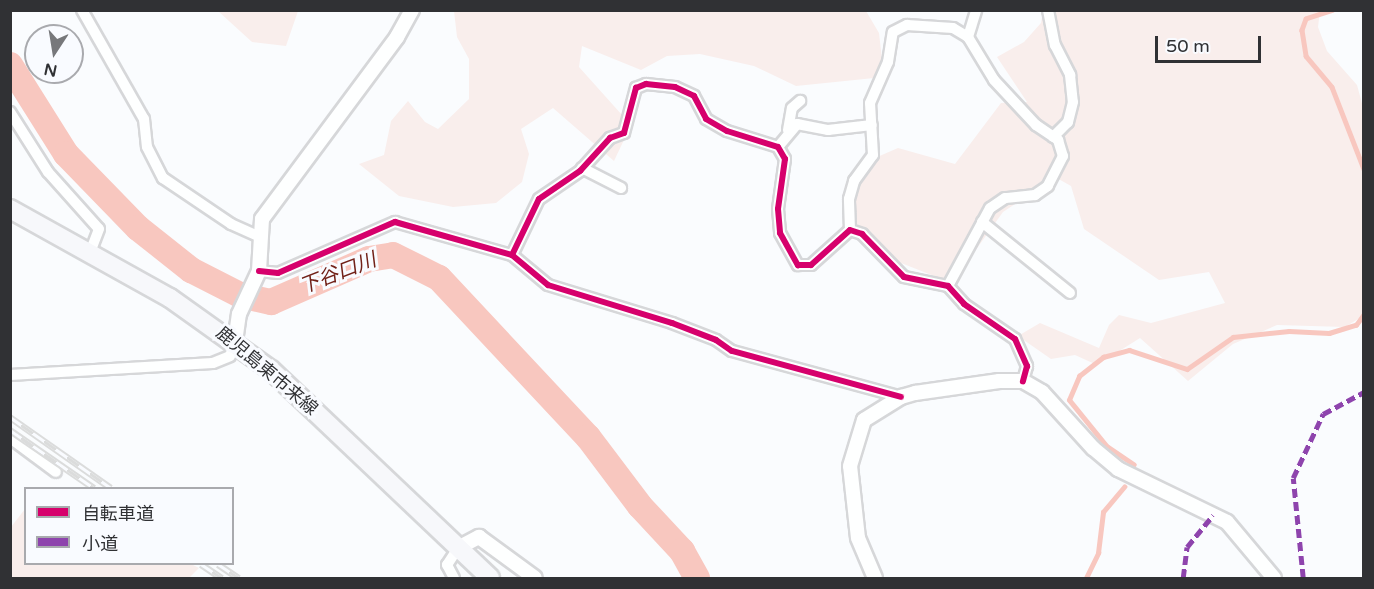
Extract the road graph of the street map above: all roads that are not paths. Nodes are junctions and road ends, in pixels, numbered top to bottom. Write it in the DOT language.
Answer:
graph roads {
  1 [pos="82,10"];
  2 [pos="412,10"];
  3 [pos="976,10"];
  4 [pos="1048,10"];
  5 [pos="968,37"];
  6 [pos="800,101"];
  7 [pos="10,112"];
  8 [pos="872,125"];
  9 [pos="788,130"];
  10 [pos="1053,137"];
  11 [pos="778,147"];
  12 [pos="582,168"];
  13 [pos="621,188"];
  14 [pos="10,208"];
  15 [pos="982,222"];
  16 [pos="850,230"];
  17 [pos="258,236"];
  18 [pos="90,252"];
  19 [pos="512,255"];
  20 [pos="258,277"];
  21 [pos="948,286"];
  22 [pos="1070,293"];
  23 [pos="235,342"];
  24 [pos="10,375"];
  25 [pos="1023,381"];
  26 [pos="901,397"];
  27 [pos="10,438"];
  28 [pos="56,472"];
  29 [pos="458,548"];
  30 [pos="454,579"];
  31 [pos="490,579"];
  32 [pos="535,579"];
  33 [pos="875,579"];
  34 [pos="1274,579"];
  1 -- 17 [label="street"];
  2 -- 17 [label="street"];
  3 -- 5 [label="street"];
  4 -- 10 [label="street"];
  5 -- 8 [label="street"];
  5 -- 10 [label="street"];
  6 -- 9 [label="street"];
  7 -- 18 [label="street"];
  8 -- 9 [label="street"];
  8 -- 16 [label="street"];
  9 -- 11 [label="street"];
  10 -- 15 [label="street"];
  11 -- 12 [label="street"];
  11 -- 16 [label="street"];
  12 -- 13 [label="street"];
  12 -- 19 [label="street"];
  14 -- 18 [label="main road, 鹿児島東市来線"];
  15 -- 21 [label="street"];
  15 -- 22 [label="street"];
  16 -- 21 [label="street"];
  17 -- 20 [label="street"];
  18 -- 23 [label="main road, 鹿児島東市来線"];
  19 -- 20 [label="street"];
  19 -- 26 [label="street"];
  20 -- 23 [label="street"];
  21 -- 25 [label="street"];
  23 -- 24 [label="street"];
  23 -- 29 [label="main road, 鹿児島東市来線"];
  25 -- 26 [label="street"];
  25 -- 34 [label="street"];
  26 -- 33 [label="street"];
  27 -- 28 [label="street"];
  29 -- 30 [label="street"];
  29 -- 31 [label="main road, 鹿児島東市来線"];
  29 -- 32 [label="street"];
}
